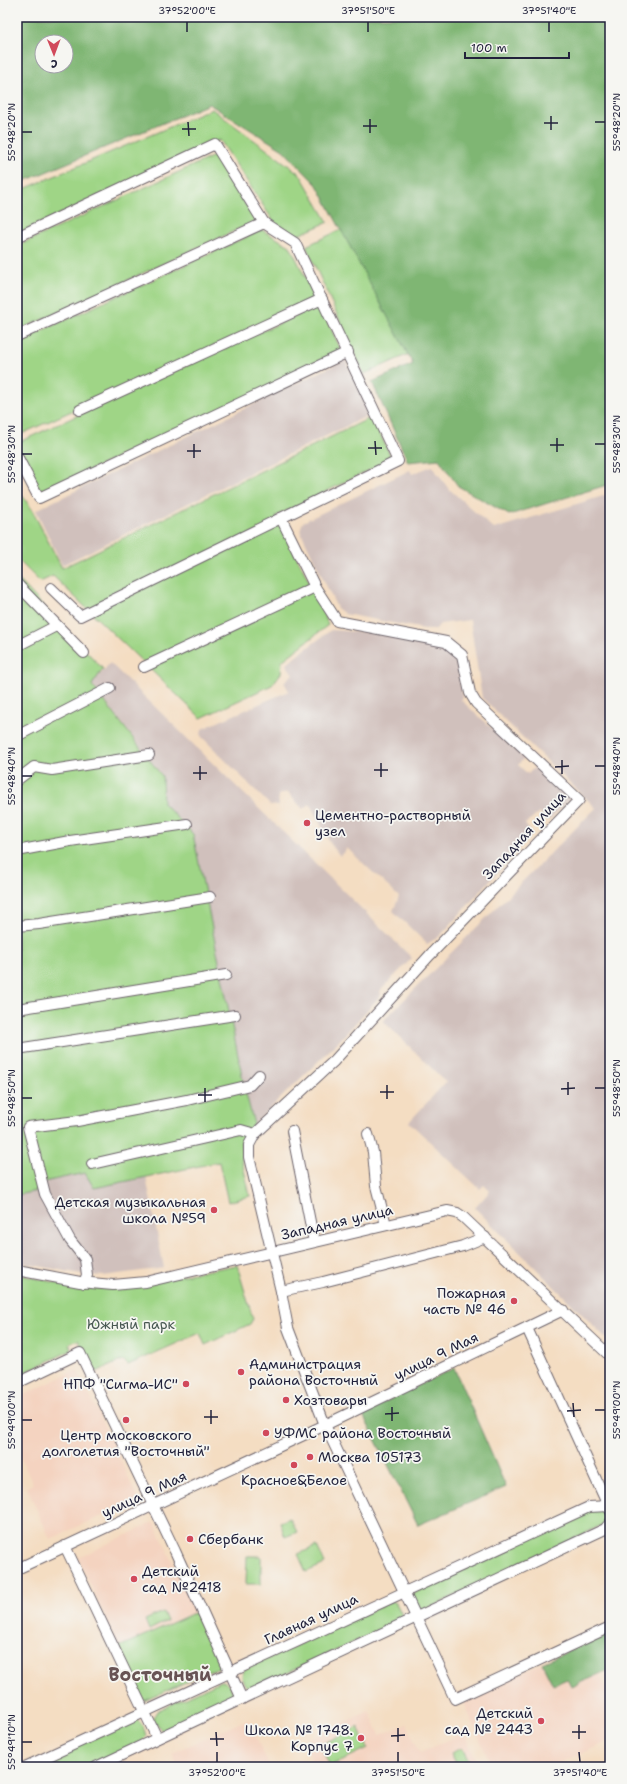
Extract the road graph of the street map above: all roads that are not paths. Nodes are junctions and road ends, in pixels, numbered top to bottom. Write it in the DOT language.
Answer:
graph roads {
  1 [pos="264,223"];
  2 [pos="17,237"];
  3 [pos="322,298"];
  4 [pos="17,336"];
  5 [pos="348,352"];
  6 [pos="80,410"];
  7 [pos="17,456"];
  8 [pos="281,518"];
  9 [pos="17,584"];
  10 [pos="315,587"];
  11 [pos="51,588"];
  12 [pos="56,626"];
  13 [pos="17,646"];
  14 [pos="84,653"];
  15 [pos="144,667"];
  16 [pos="110,688"];
  17 [pos="17,736"];
  18 [pos="149,755"];
  19 [pos="17,780"];
  20 [pos="187,824"];
  21 [pos="17,851"];
  22 [pos="210,897"];
  23 [pos="17,926"];
  24 [pos="226,974"];
  25 [pos="17,1009"];
  26 [pos="235,1015"];
  27 [pos="17,1049"];
  28 [pos="259,1075"];
  29 [pos="292,1131"];
  30 [pos="255,1134"];
  31 [pos="368,1134"];
  32 [pos="92,1164"];
  33 [pos="386,1225"];
  34 [pos="485,1237"];
  35 [pos="314,1242"];
  36 [pos="271,1252"];
  37 [pos="17,1270"];
  38 [pos="84,1282"];
  39 [pos="281,1291"];
  40 [pos="563,1310"];
  41 [pos="527,1328"];
  42 [pos="610,1356"];
  43 [pos="17,1383"];
  44 [pos="325,1425"];
  45 [pos="153,1505"];
  46 [pos="609,1508"];
  47 [pos="610,1523"];
  48 [pos="65,1546"];
  49 [pos="17,1569"];
  50 [pos="403,1592"];
  51 [pos="415,1618"];
  52 [pos="610,1627"];
  53 [pos="230,1672"];
  54 [pos="242,1699"];
  55 [pos="145,1712"];
  56 [pos="157,1738"];
  57 [pos="25,1767"];
  58 [pos="96,1767"];
  1 -- 2 [label="street"];
  1 -- 3 [label="street"];
  1 -- 4 [label="street"];
  3 -- 5 [label="street"];
  3 -- 6 [label="street"];
  5 -- 7 [label="street"];
  5 -- 8 [label="street"];
  8 -- 10 [label="street, Западная улица"];
  8 -- 11 [label="street"];
  9 -- 12 [label="street"];
  10 -- 15 [label="street"];
  10 -- 30 [label="street, Западная улица"];
  12 -- 13 [label="street"];
  12 -- 14 [label="street"];
  16 -- 17 [label="street"];
  18 -- 19 [label="street"];
  20 -- 21 [label="street"];
  22 -- 23 [label="street"];
  24 -- 25 [label="street"];
  26 -- 27 [label="street"];
  28 -- 38 [label="street"];
  29 -- 35 [label="street"];
  30 -- 32 [label="street"];
  30 -- 36 [label="street"];
  31 -- 33 [label="street"];
  33 -- 34 [label="street, Западная улица"];
  33 -- 35 [label="street, Западная улица"];
  34 -- 39 [label="street"];
  34 -- 40 [label="street, Западная улица"];
  35 -- 36 [label="street, Западная улица"];
  36 -- 38 [label="street, Западная улица"];
  36 -- 39 [label="street"];
  37 -- 38 [label="street, Западная улица"];
  39 -- 44 [label="street"];
  40 -- 41 [label="street, улица 9 Мая"];
  40 -- 42 [label="street, Западная улица"];
  41 -- 44 [label="street, улица 9 Мая"];
  41 -- 46 [label="street"];
  43 -- 45 [label="street"];
  44 -- 45 [label="street, улица 9 Мая"];
  44 -- 50 [label="street"];
  45 -- 48 [label="street, улица 9 Мая"];
  45 -- 53 [label="street"];
  46 -- 50 [label="street, Главная улица"];
  47 -- 51 [label="street"];
  48 -- 49 [label="street, улица 9 Мая"];
  48 -- 55 [label="street"];
  50 -- 51 [label="street"];
  50 -- 53 [label="street, Главная улица"];
  51 -- 52 [label="street"];
  51 -- 54 [label="street"];
  53 -- 54 [label="street"];
  53 -- 55 [label="street, Главная улица"];
  54 -- 56 [label="street"];
  55 -- 56 [label="street"];
  55 -- 57 [label="street, Главная улица"];
  56 -- 58 [label="street"];
}
